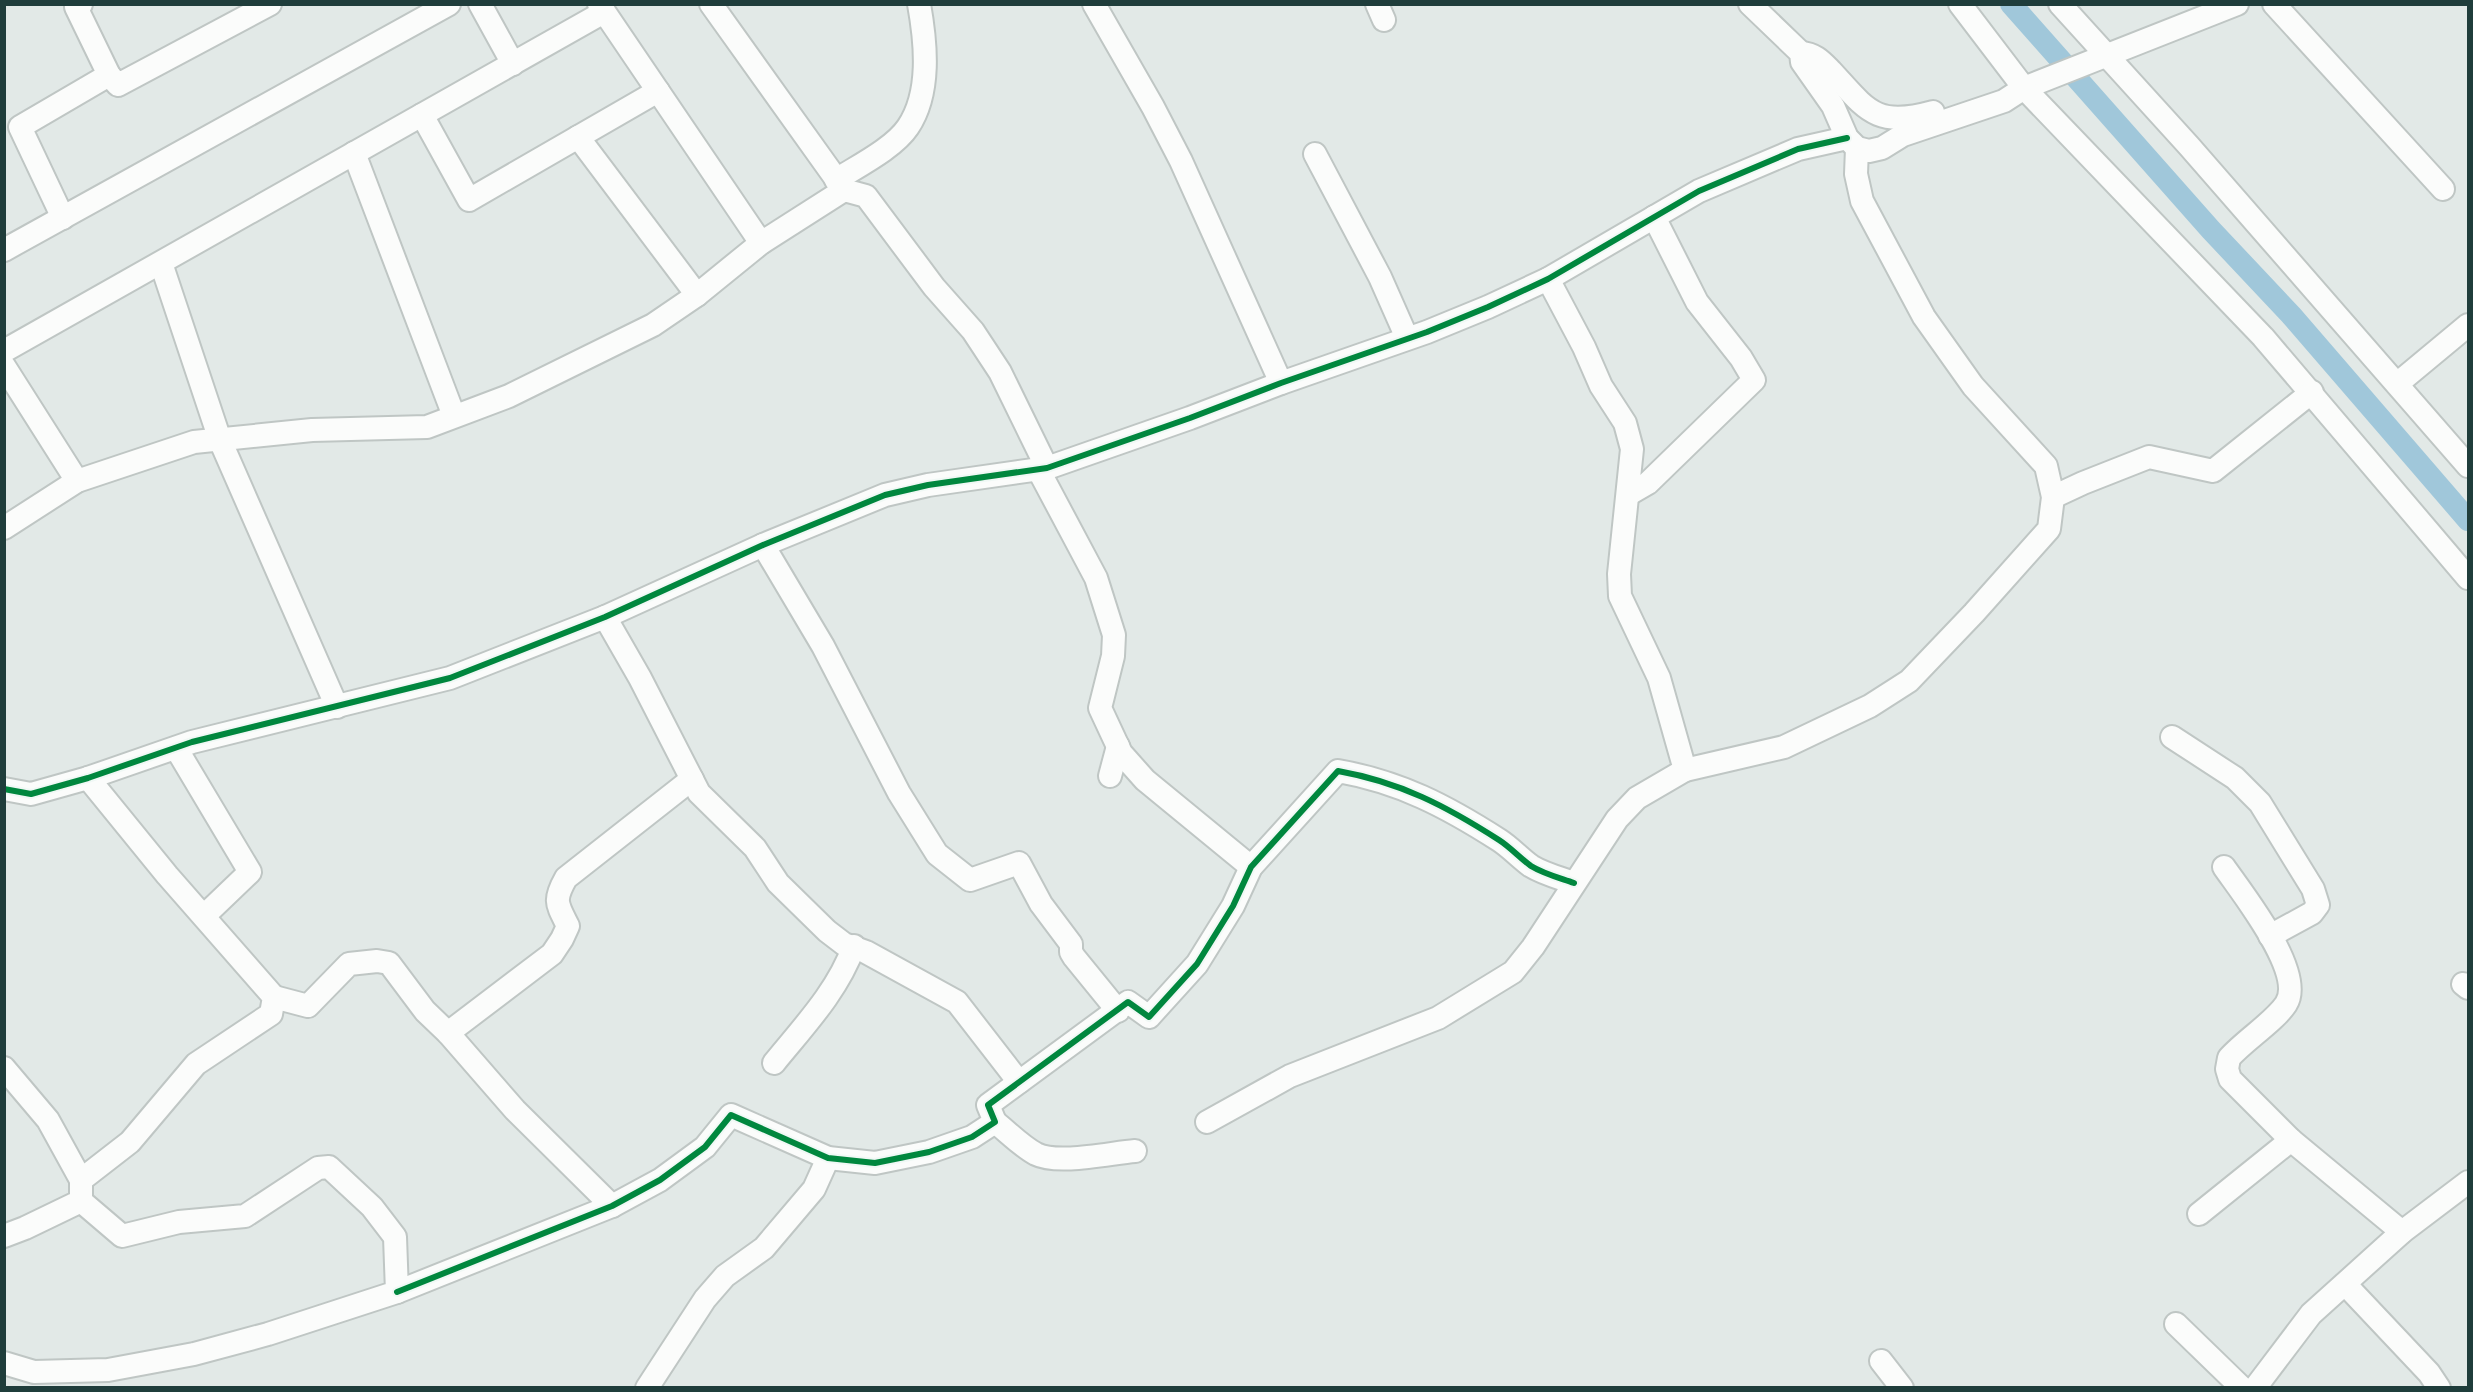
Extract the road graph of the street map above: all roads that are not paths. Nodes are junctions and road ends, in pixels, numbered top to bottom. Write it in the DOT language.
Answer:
graph roads {
  1 [pos="81,4"];
  2 [pos="270,4"];
  3 [pos="449,4"];
  4 [pos="480,4"];
  5 [pos="711,4"];
  6 [pos="920,4"];
  7 [pos="1094,4"];
  8 [pos="1749,4"];
  9 [pos="1960,4"];
  10 [pos="2060,4"];
  11 [pos="2238,4"];
  12 [pos="2274,4"];
  13 [pos="601,8"];
  14 [pos="1800,53"];
  15 [pos="2097,59"];
  16 [pos="513,64"];
  17 [pos="109,75"];
  18 [pos="2032,85"];
  19 [pos="658,91"];
  20 [pos="1867,109"];
  21 [pos="422,115"];
  22 [pos="12,132"];
  23 [pos="578,137"];
  24 [pos="1849,139"];
  25 [pos="354,153"];
  26 [pos="1315,154"];
  27 [pos="840,185"];
  28 [pos="2443,189"];
  29 [pos="1654,217"];
  30 [pos="63,218"];
  31 [pos="761,243"];
  32 [pos="4,250"];
  33 [pos="161,263"];
  34 [pos="1548,279"];
  35 [pos="698,295"];
  36 [pos="2469,325"];
  37 [pos="1407,338"];
  38 [pos="4,351"];
  39 [pos="4,366"];
  40 [pos="1281,383"];
  41 [pos="2397,384"];
  42 [pos="2312,392"];
  43 [pos="454,416"];
  44 [pos="220,440"];
  45 [pos="2469,466"];
  46 [pos="1043,469"];
  47 [pos="77,481"];
  48 [pos="1629,494"];
  49 [pos="2053,497"];
  50 [pos="4,528"];
  51 [pos="763,545"];
  52 [pos="2469,578"];
  53 [pos="604,617"];
  54 [pos="337,707"];
  55 [pos="1118,746"];
  56 [pos="2187,747"];
  57 [pos="176,748"];
  58 [pos="1685,770"];
  59 [pos="1110,776"];
  60 [pos="88,778"];
  61 [pos="692,779"];
  62 [pos="5,790"];
  63 [pos="1251,867"];
  64 [pos="2224,867"];
  65 [pos="1574,884"];
  66 [pos="204,916"];
  67 [pos="2270,936"];
  68 [pos="854,946"];
  69 [pos="274,997"];
  70 [pos="1118,1011"];
  71 [pos="448,1033"];
  72 [pos="774,1063"];
  73 [pos="4,1068"];
  74 [pos="1019,1082"];
  75 [pos="995,1122"];
  76 [pos="1207,1122"];
  77 [pos="2291,1140"];
  78 [pos="1135,1151"];
  79 [pos="828,1158"];
  80 [pos="2469,1182"];
  81 [pos="81,1191"];
  82 [pos="612,1206"];
  83 [pos="2199,1214"];
  84 [pos="2402,1232"];
  85 [pos="4,1236"];
  86 [pos="2345,1284"];
  87 [pos="397,1292"];
  88 [pos="2176,1324"];
  89 [pos="1881,1361"];
  90 [pos="4,1363"];
  91 [pos="647,1388"];
  92 [pos="1902,1388"];
  93 [pos="2242,1388"];
  94 [pos="2255,1388"];
  95 [pos="2439,1388"];
  1 -- 17 [label="street"];
  2 -- 17 [label="street"];
  3 -- 30 [label="street"];
  4 -- 16 [label="street"];
  5 -- 27 [label="street"];
  6 -- 27 [label="street"];
  7 -- 40 [label="street"];
  8 -- 14 [label="street"];
  9 -- 18 [label="street"];
  10 -- 15 [label="street"];
  11 -- 15 [label="street"];
  12 -- 28 [label="street"];
  13 -- 16 [label="street"];
  13 -- 19 [label="street"];
  14 -- 20 [label="street"];
  14 -- 24 [label="street"];
  15 -- 18 [label="street"];
  15 -- 41 [label="street"];
  16 -- 21 [label="street"];
  17 -- 22 [label="street"];
  18 -- 20 [label="street"];
  18 -- 24 [label="street"];
  18 -- 42 [label="street"];
  19 -- 23 [label="street"];
  19 -- 31 [label="street"];
  20 -- 24 [label="street"];
  21 -- 23 [label="street"];
  21 -- 25 [label="street"];
  22 -- 30 [label="street"];
  23 -- 35 [label="street"];
  24 -- 29 [label="street"];
  24 -- 49 [label="street"];
  25 -- 33 [label="street"];
  25 -- 43 [label="street"];
  26 -- 37 [label="street"];
  27 -- 31 [label="street"];
  27 -- 46 [label="street"];
  29 -- 34 [label="street"];
  29 -- 48 [label="street"];
  30 -- 32 [label="street"];
  31 -- 35 [label="street"];
  33 -- 38 [label="street"];
  33 -- 44 [label="street"];
  34 -- 37 [label="street"];
  34 -- 48 [label="street"];
  35 -- 43 [label="street"];
  36 -- 41 [label="street"];
  37 -- 40 [label="street"];
  39 -- 47 [label="street"];
  40 -- 46 [label="street"];
  41 -- 45 [label="street"];
  42 -- 49 [label="street"];
  42 -- 52 [label="street"];
  43 -- 44 [label="street"];
  44 -- 47 [label="street"];
  44 -- 54 [label="street"];
  46 -- 51 [label="street"];
  46 -- 55 [label="street"];
  47 -- 50 [label="street"];
  48 -- 58 [label="street"];
  49 -- 58 [label="street"];
  51 -- 53 [label="street"];
  51 -- 70 [label="street"];
  53 -- 54 [label="street"];
  53 -- 61 [label="street"];
  54 -- 57 [label="street"];
  55 -- 59 [label="street"];
  55 -- 63 [label="street"];
  56 -- 67 [label="street"];
  57 -- 60 [label="street"];
  57 -- 66 [label="street"];
  58 -- 65 [label="street"];
  60 -- 62 [label="street"];
  60 -- 66 [label="street"];
  61 -- 68 [label="street"];
  61 -- 71 [label="street"];
  63 -- 65 [label="street"];
  63 -- 70 [label="street"];
  64 -- 67 [label="street"];
  65 -- 76 [label="street"];
  66 -- 69 [label="street"];
  67 -- 77 [label="street"];
  68 -- 72 [label="street"];
  68 -- 74 [label="street"];
  69 -- 71 [label="street"];
  69 -- 81 [label="street"];
  70 -- 74 [label="street"];
  71 -- 82 [label="street"];
  73 -- 81 [label="street"];
  74 -- 75 [label="street"];
  75 -- 78 [label="street"];
  75 -- 79 [label="street"];
  77 -- 83 [label="street"];
  77 -- 84 [label="street"];
  79 -- 82 [label="street"];
  79 -- 91 [label="street"];
  80 -- 84 [label="street"];
  81 -- 85 [label="street"];
  81 -- 87 [label="street"];
  82 -- 87 [label="street"];
  84 -- 86 [label="street"];
  86 -- 94 [label="street"];
  86 -- 95 [label="street"];
  87 -- 90 [label="street"];
  88 -- 93 [label="street"];
  89 -- 92 [label="street"];
}
